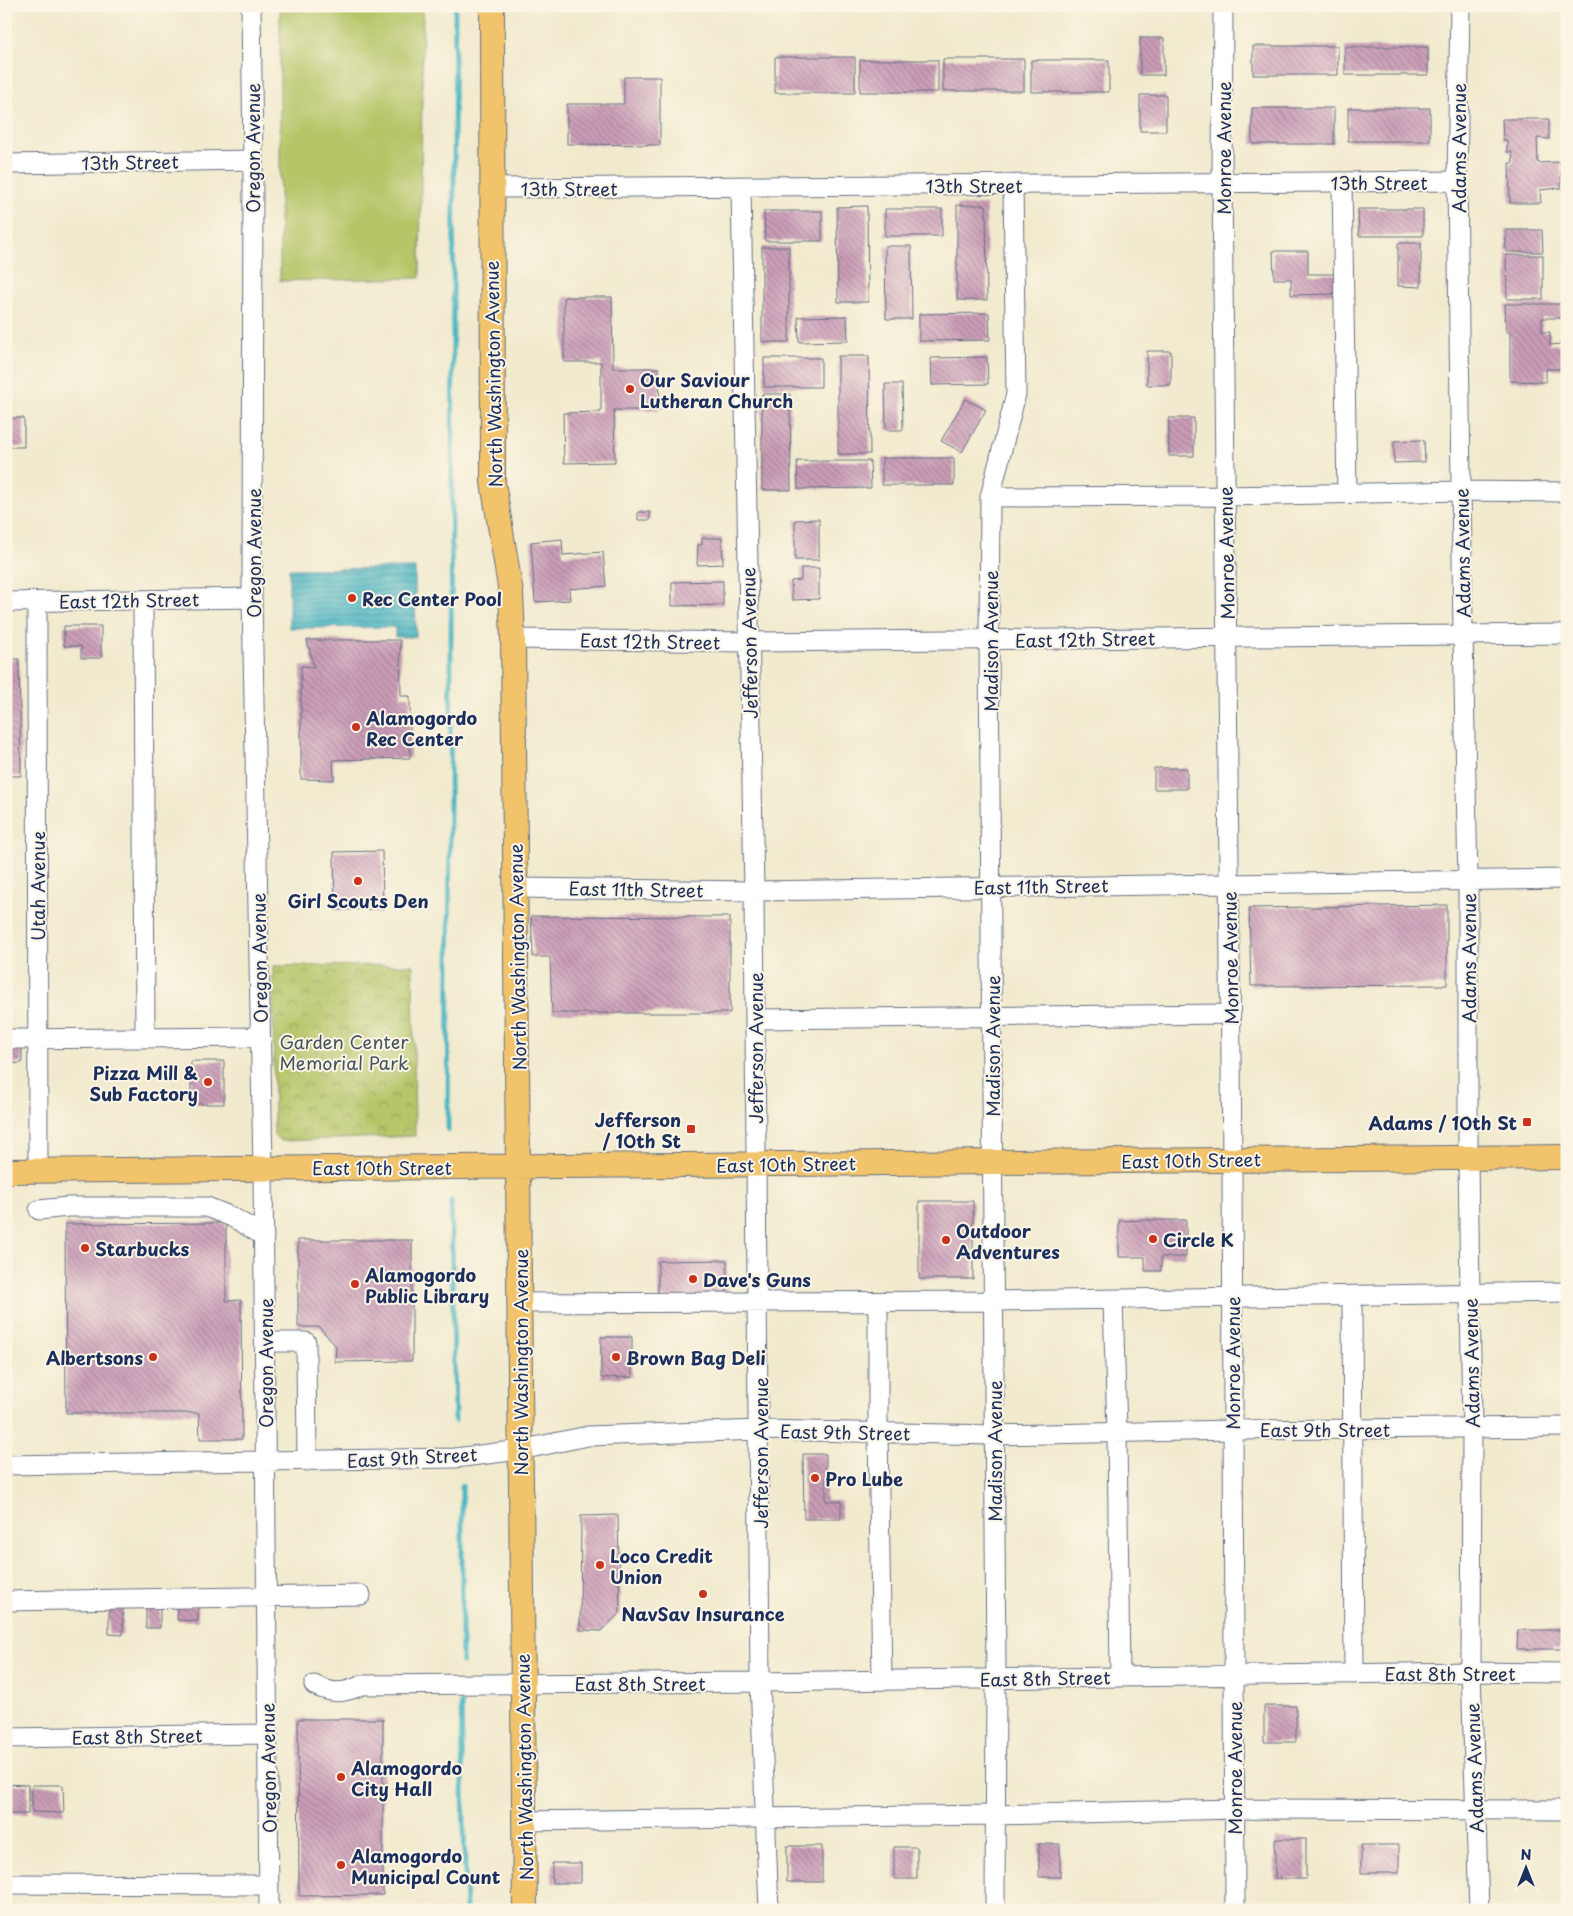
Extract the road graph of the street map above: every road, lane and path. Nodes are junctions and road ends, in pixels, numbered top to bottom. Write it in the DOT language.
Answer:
graph roads {
  1 [pos="251,6"];
  2 [pos="492,6"];
  3 [pos="1223,6"];
  4 [pos="1460,6"];
  5 [pos="253,160"];
  6 [pos="6,164"];
  7 [pos="1457,181"];
  8 [pos="1342,182"];
  9 [pos="1222,183"];
  10 [pos="1013,185"];
  11 [pos="741,187"];
  12 [pos="492,188"];
  13 [pos="1461,491"];
  14 [pos="1567,492"];
  15 [pos="1347,493"];
  16 [pos="1225,496"];
  17 [pos="990,497"];
  18 [pos="252,598"];
  19 [pos="143,600"];
  20 [pos="6,602"];
  21 [pos="36,602"];
  22 [pos="1463,634"];
  23 [pos="1567,634"];
  24 [pos="1227,637"];
  25 [pos="513,639"];
  26 [pos="989,640"];
  27 [pos="749,642"];
  28 [pos="1567,879"];
  29 [pos="1468,881"];
  30 [pos="1229,884"];
  31 [pos="992,886"];
  32 [pos="516,888"];
  33 [pos="754,890"];
  34 [pos="1231,1014"];
  35 [pos="992,1018"];
  36 [pos="755,1020"];
  37 [pos="260,1037"];
  38 [pos="6,1038"];
  39 [pos="145,1038"];
  40 [pos="38,1039"];
  41 [pos="1567,1156"];
  42 [pos="1468,1158"];
  43 [pos="1232,1160"];
  44 [pos="993,1162"];
  45 [pos="756,1164"];
  46 [pos="519,1166"];
  47 [pos="263,1168"];
  48 [pos="38,1170"];
  49 [pos="6,1171"];
  50 [pos="39,1210"];
  51 [pos="264,1236"];
  52 [pos="1567,1292"];
  53 [pos="1470,1294"];
  54 [pos="1352,1296"];
  55 [pos="1232,1298"];
  56 [pos="1113,1300"];
  57 [pos="994,1301"];
  58 [pos="878,1302"];
  59 [pos="520,1303"];
  60 [pos="758,1303"];
  61 [pos="265,1342"];
  62 [pos="1567,1427"];
  63 [pos="1352,1429"];
  64 [pos="1472,1429"];
  65 [pos="760,1430"];
  66 [pos="1232,1430"];
  67 [pos="878,1432"];
  68 [pos="1117,1432"];
  69 [pos="994,1435"];
  70 [pos="520,1450"];
  71 [pos="307,1461"];
  72 [pos="266,1462"];
  73 [pos="6,1465"];
  74 [pos="266,1595"];
  75 [pos="361,1595"];
  76 [pos="6,1601"];
  77 [pos="1471,1672"];
  78 [pos="1567,1673"];
  79 [pos="1354,1674"];
  80 [pos="1233,1676"];
  81 [pos="1120,1677"];
  82 [pos="996,1678"];
  83 [pos="882,1680"];
  84 [pos="760,1682"];
  85 [pos="523,1684"];
  86 [pos="314,1685"];
  87 [pos="268,1734"];
  88 [pos="6,1738"];
  89 [pos="1234,1809"];
  90 [pos="1567,1810"];
  91 [pos="1476,1811"];
  92 [pos="995,1815"];
  93 [pos="765,1818"];
  94 [pos="524,1821"];
  95 [pos="6,1884"];
  96 [pos="269,1885"];
  97 [pos="269,1910"];
  98 [pos="525,1910"];
  99 [pos="769,1910"];
  100 [pos="995,1910"];
  101 [pos="1235,1910"];
  102 [pos="1479,1910"];
  1 -- 5 [label="street, Oregon Avenue"];
  2 -- 12 [label="main road, North Washington Avenue"];
  3 -- 9 [label="street, Monroe Avenue"];
  4 -- 7 [label="street, Adams Avenue"];
  5 -- 6 [label="street, 13th Street"];
  5 -- 18 [label="street, Oregon Avenue"];
  7 -- 8 [label="street, 13th Street"];
  7 -- 13 [label="street, Adams Avenue"];
  8 -- 9 [label="street, 13th Street"];
  8 -- 15 [label="street"];
  9 -- 10 [label="street, 13th Street"];
  9 -- 16 [label="street, Monroe Avenue"];
  10 -- 11 [label="street, 13th Street"];
  10 -- 17 [label="street, Madison Avenue"];
  11 -- 12 [label="street, 13th Street"];
  11 -- 27 [label="street, Jefferson Avenue"];
  12 -- 25 [label="main road, North Washington Avenue"];
  13 -- 14 [label="street"];
  13 -- 15 [label="street"];
  13 -- 22 [label="street, Adams Avenue"];
  15 -- 16 [label="street"];
  16 -- 17 [label="street"];
  16 -- 24 [label="street, Monroe Avenue"];
  17 -- 26 [label="street, Madison Avenue"];
  18 -- 19 [label="street, East 12th Street"];
  18 -- 37 [label="street, Oregon Avenue"];
  19 -- 21 [label="street, East 12th Street"];
  19 -- 39 [label="street"];
  20 -- 21 [label="street, East 12th Street"];
  21 -- 40 [label="street, Utah Avenue"];
  22 -- 23 [label="street, East 12th Street"];
  22 -- 24 [label="street, East 12th Street"];
  22 -- 29 [label="street, Adams Avenue"];
  24 -- 26 [label="street, East 12th Street"];
  24 -- 30 [label="street, Monroe Avenue"];
  25 -- 27 [label="street, East 12th Street"];
  25 -- 32 [label="main road, North Washington Avenue"];
  26 -- 27 [label="street, East 12th Street"];
  26 -- 31 [label="street, Madison Avenue"];
  27 -- 33 [label="street, Jefferson Avenue"];
  28 -- 29 [label="street, East 11th Street"];
  29 -- 30 [label="street, East 11th Street"];
  29 -- 42 [label="street, Adams Avenue"];
  30 -- 31 [label="street, East 11th Street"];
  30 -- 34 [label="street, Monroe Avenue"];
  31 -- 33 [label="street, East 11th Street"];
  31 -- 35 [label="street, Madison Avenue"];
  32 -- 33 [label="street, East 11th Street"];
  32 -- 46 [label="main road, North Washington Avenue"];
  33 -- 36 [label="street, Jefferson Avenue"];
  34 -- 35 [label="street"];
  34 -- 43 [label="street, Monroe Avenue"];
  35 -- 36 [label="street"];
  35 -- 44 [label="street, Madison Avenue"];
  36 -- 45 [label="street, Jefferson Avenue"];
  37 -- 39 [label="street"];
  37 -- 47 [label="street, Oregon Avenue"];
  38 -- 40 [label="street"];
  39 -- 40 [label="street"];
  40 -- 48 [label="street, Utah Avenue"];
  41 -- 42 [label="main road, East 10th Street"];
  42 -- 43 [label="main road, East 10th Street"];
  42 -- 53 [label="street, Adams Avenue"];
  43 -- 44 [label="main road, East 10th Street"];
  43 -- 55 [label="street, Monroe Avenue"];
  44 -- 45 [label="main road, East 10th Street"];
  44 -- 57 [label="street, Madison Avenue"];
  45 -- 46 [label="main road, East 10th Street"];
  45 -- 60 [label="street, Jefferson Avenue"];
  46 -- 47 [label="main road, East 10th Street"];
  46 -- 59 [label="main road, North Washington Avenue"];
  47 -- 48 [label="main road, East 10th Street"];
  47 -- 51 [label="street, Oregon Avenue"];
  48 -- 49 [label="main road, East 10th Street"];
  50 -- 51 [label="street"];
  51 -- 61 [label="street, Oregon Avenue"];
  52 -- 53 [label="street"];
  53 -- 54 [label="street"];
  53 -- 64 [label="street, Adams Avenue"];
  54 -- 55 [label="street"];
  54 -- 63 [label="street"];
  55 -- 56 [label="street"];
  55 -- 66 [label="street, Monroe Avenue"];
  56 -- 57 [label="street"];
  56 -- 68 [label="street"];
  57 -- 58 [label="street"];
  57 -- 69 [label="street, Madison Avenue"];
  58 -- 60 [label="street"];
  58 -- 67 [label="street"];
  59 -- 60 [label="street"];
  59 -- 70 [label="main road, North Washington Avenue"];
  60 -- 65 [label="street, Jefferson Avenue"];
  61 -- 71 [label="street"];
  61 -- 72 [label="street, Oregon Avenue"];
  62 -- 64 [label="street, East 9th Street"];
  63 -- 64 [label="street, East 9th Street"];
  63 -- 66 [label="street, East 9th Street"];
  63 -- 79 [label="street"];
  64 -- 77 [label="street, Adams Avenue"];
  65 -- 67 [label="street, East 9th Street"];
  65 -- 70 [label="street, East 9th Street"];
  65 -- 84 [label="street, Jefferson Avenue"];
  66 -- 68 [label="street, East 9th Street"];
  66 -- 80 [label="street, Monroe Avenue"];
  67 -- 69 [label="street, East 9th Street"];
  67 -- 83 [label="street"];
  68 -- 69 [label="street, East 9th Street"];
  68 -- 81 [label="street"];
  69 -- 82 [label="street, Madison Avenue"];
  70 -- 71 [label="street, East 9th Street"];
  70 -- 85 [label="main road, North Washington Avenue"];
  71 -- 72 [label="street, East 9th Street"];
  72 -- 73 [label="street, East 9th Street"];
  72 -- 74 [label="street, Oregon Avenue"];
  74 -- 75 [label="street"];
  74 -- 76 [label="street"];
  74 -- 87 [label="street, Oregon Avenue"];
  77 -- 78 [label="street, East 8th Street"];
  77 -- 79 [label="street, East 8th Street"];
  77 -- 91 [label="street, Adams Avenue"];
  79 -- 80 [label="street, East 8th Street"];
  80 -- 81 [label="street, East 8th Street"];
  80 -- 89 [label="street, Monroe Avenue"];
  81 -- 82 [label="street, East 8th Street"];
  82 -- 83 [label="street, East 8th Street"];
  82 -- 92 [label="street, Madison Avenue"];
  83 -- 84 [label="street, East 8th Street"];
  84 -- 85 [label="street, East 8th Street"];
  84 -- 93 [label="street, Jefferson Avenue"];
  85 -- 86 [label="street, East 8th Street"];
  85 -- 94 [label="main road, North Washington Avenue"];
  87 -- 88 [label="street, East 8th Street"];
  87 -- 96 [label="street, Oregon Avenue"];
  89 -- 91 [label="street"];
  89 -- 92 [label="street"];
  89 -- 101 [label="street, Monroe Avenue"];
  90 -- 91 [label="street"];
  91 -- 102 [label="street, Adams Avenue"];
  92 -- 93 [label="street"];
  92 -- 100 [label="street, Madison Avenue"];
  93 -- 94 [label="street"];
  93 -- 99 [label="street, Jefferson Avenue"];
  94 -- 98 [label="main road, North Washington Avenue"];
  95 -- 96 [label="street"];
  96 -- 97 [label="street, Oregon Avenue"];
}
